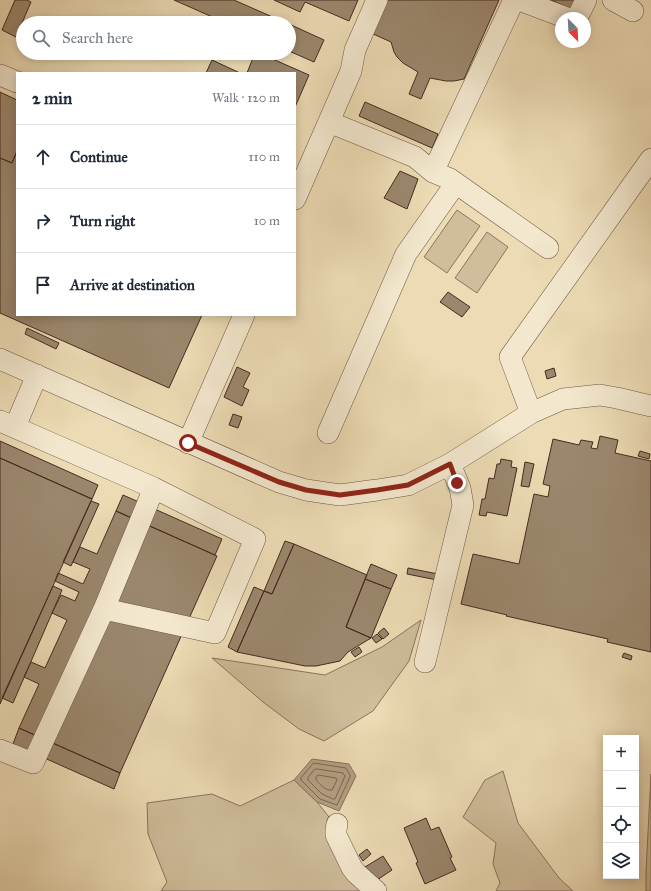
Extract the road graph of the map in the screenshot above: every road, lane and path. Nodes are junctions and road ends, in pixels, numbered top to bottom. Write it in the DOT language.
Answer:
graph roads {
  1 [pos="377,0"];
  2 [pos="514,0"];
  3 [pos="519,0"];
  4 [pos="586,0"];
  5 [pos="613,0"];
  6 [pos="633,10"];
  7 [pos="580,12"];
  8 [pos="555,14"];
  9 [pos="0,74"];
  10 [pos="16,82"];
  11 [pos="329,122"];
  12 [pos="651,159"];
  13 [pos="433,172"];
  14 [pos="456,183"];
  15 [pos="296,197"];
  16 [pos="548,248"];
  17 [pos="244,316"];
  18 [pos="0,359"];
  19 [pos="37,375"];
  20 [pos="651,406"];
  21 [pos="531,413"];
  22 [pos="7,424"];
  23 [pos="328,433"];
  24 [pos="188,443"];
  25 [pos="450,464"];
  26 [pos="154,488"];
  27 [pos="104,609"];
  28 [pos="425,662"];
  29 [pos="0,750"];
  30 [pos="337,824"];
  31 [pos="376,891"];
  1 -- 11 [label="street"];
  2 -- 13 [label="street"];
  3 -- 8 [label="street"];
  4 -- 7 [label="street"];
  5 -- 6 [label="street"];
  9 -- 10 [label="street"];
  11 -- 13 [label="street"];
  11 -- 15 [label="street"];
  12 -- 21 [label="street"];
  13 -- 14 [label="street"];
  14 -- 16 [label="street"];
  14 -- 23 [label="street"];
  17 -- 24 [label="street"];
  18 -- 19 [label="street"];
  19 -- 22 [label="street"];
  19 -- 24 [label="street"];
  20 -- 21 [label="street"];
  21 -- 25 [label="street"];
  22 -- 26 [label="street"];
  24 -- 25 [label="street"];
  25 -- 28 [label="street"];
  26 -- 27 [label="street"];
  26 -- 27 [label="street"];
  27 -- 29 [label="street"];
  30 -- 31 [label="street"];
}
